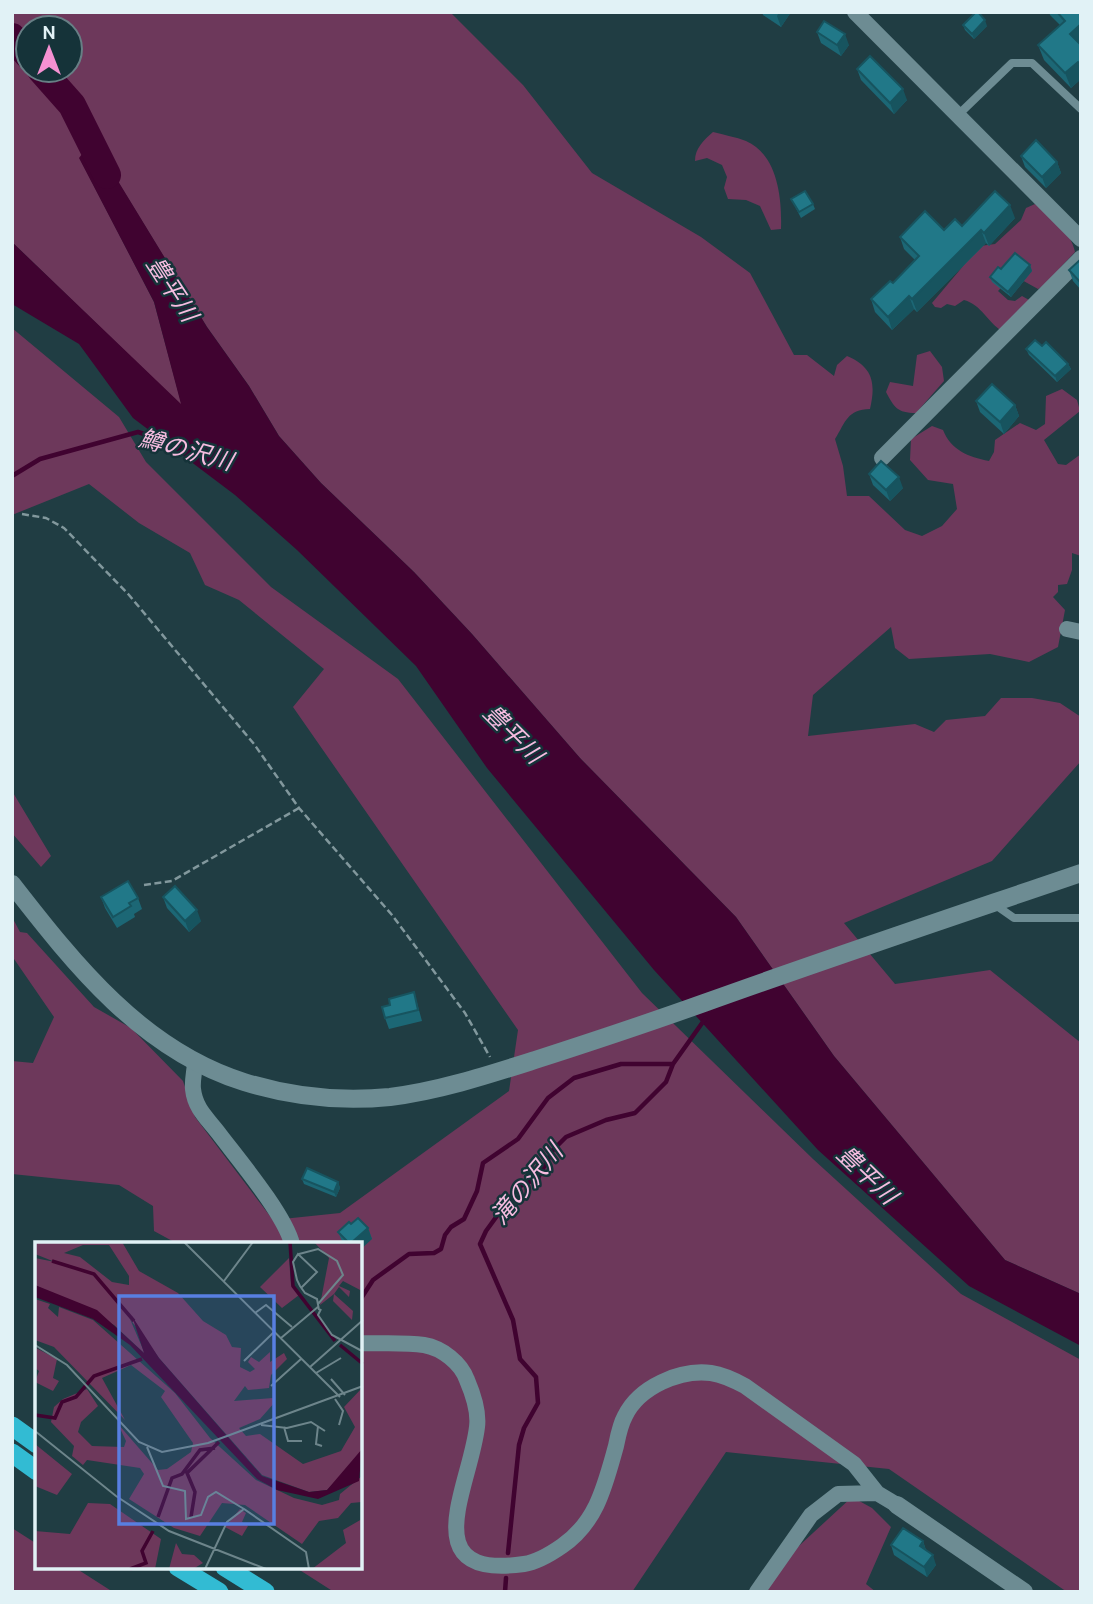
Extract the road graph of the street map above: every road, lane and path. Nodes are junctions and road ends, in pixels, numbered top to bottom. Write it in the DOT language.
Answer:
graph roads {
  1 [pos="855,12"];
  2 [pos="1081,110"];
  3 [pos="958,116"];
  4 [pos="1081,239"];
  5 [pos="1081,258"];
  6 [pos="882,458"];
  7 [pos="22,514"];
  8 [pos="299,808"];
  9 [pos="1081,873"];
  10 [pos="12,884"];
  11 [pos="144,885"];
  12 [pos="991,903"];
  13 [pos="1081,918"];
  14 [pos="195,1061"];
  15 [pos="498,1072"];
  16 [pos="292,1242"];
  17 [pos="362,1343"];
  18 [pos="12,1426"];
  19 [pos="35,1443"];
  20 [pos="12,1453"];
  21 [pos="35,1470"];
  22 [pos="877,1493"];
  23 [pos="897,1505"];
  24 [pos="181,1569"];
  25 [pos="228,1569"];
  26 [pos="219,1592"];
  27 [pos="265,1592"];
  28 [pos="757,1592"];
  29 [pos="1024,1592"];
  1 -- 3 [label="street"];
  2 -- 3 [label="lane"];
  3 -- 4 [label="street"];
  5 -- 6 [label="street"];
  7 -- 8 [label="path"];
  8 -- 11 [label="path"];
  8 -- 15 [label="path"];
  9 -- 12 [label="street"];
  10 -- 14 [label="street"];
  12 -- 13 [label="lane"];
  12 -- 15 [label="street"];
  14 -- 15 [label="street"];
  14 -- 16 [label="street"];
  17 -- 22 [label="street"];
  18 -- 19 [label="highway"];
  20 -- 21 [label="highway"];
  22 -- 23 [label="street"];
  22 -- 28 [label="street"];
  23 -- 29 [label="street"];
  24 -- 26 [label="highway"];
  25 -- 27 [label="highway"];
}
